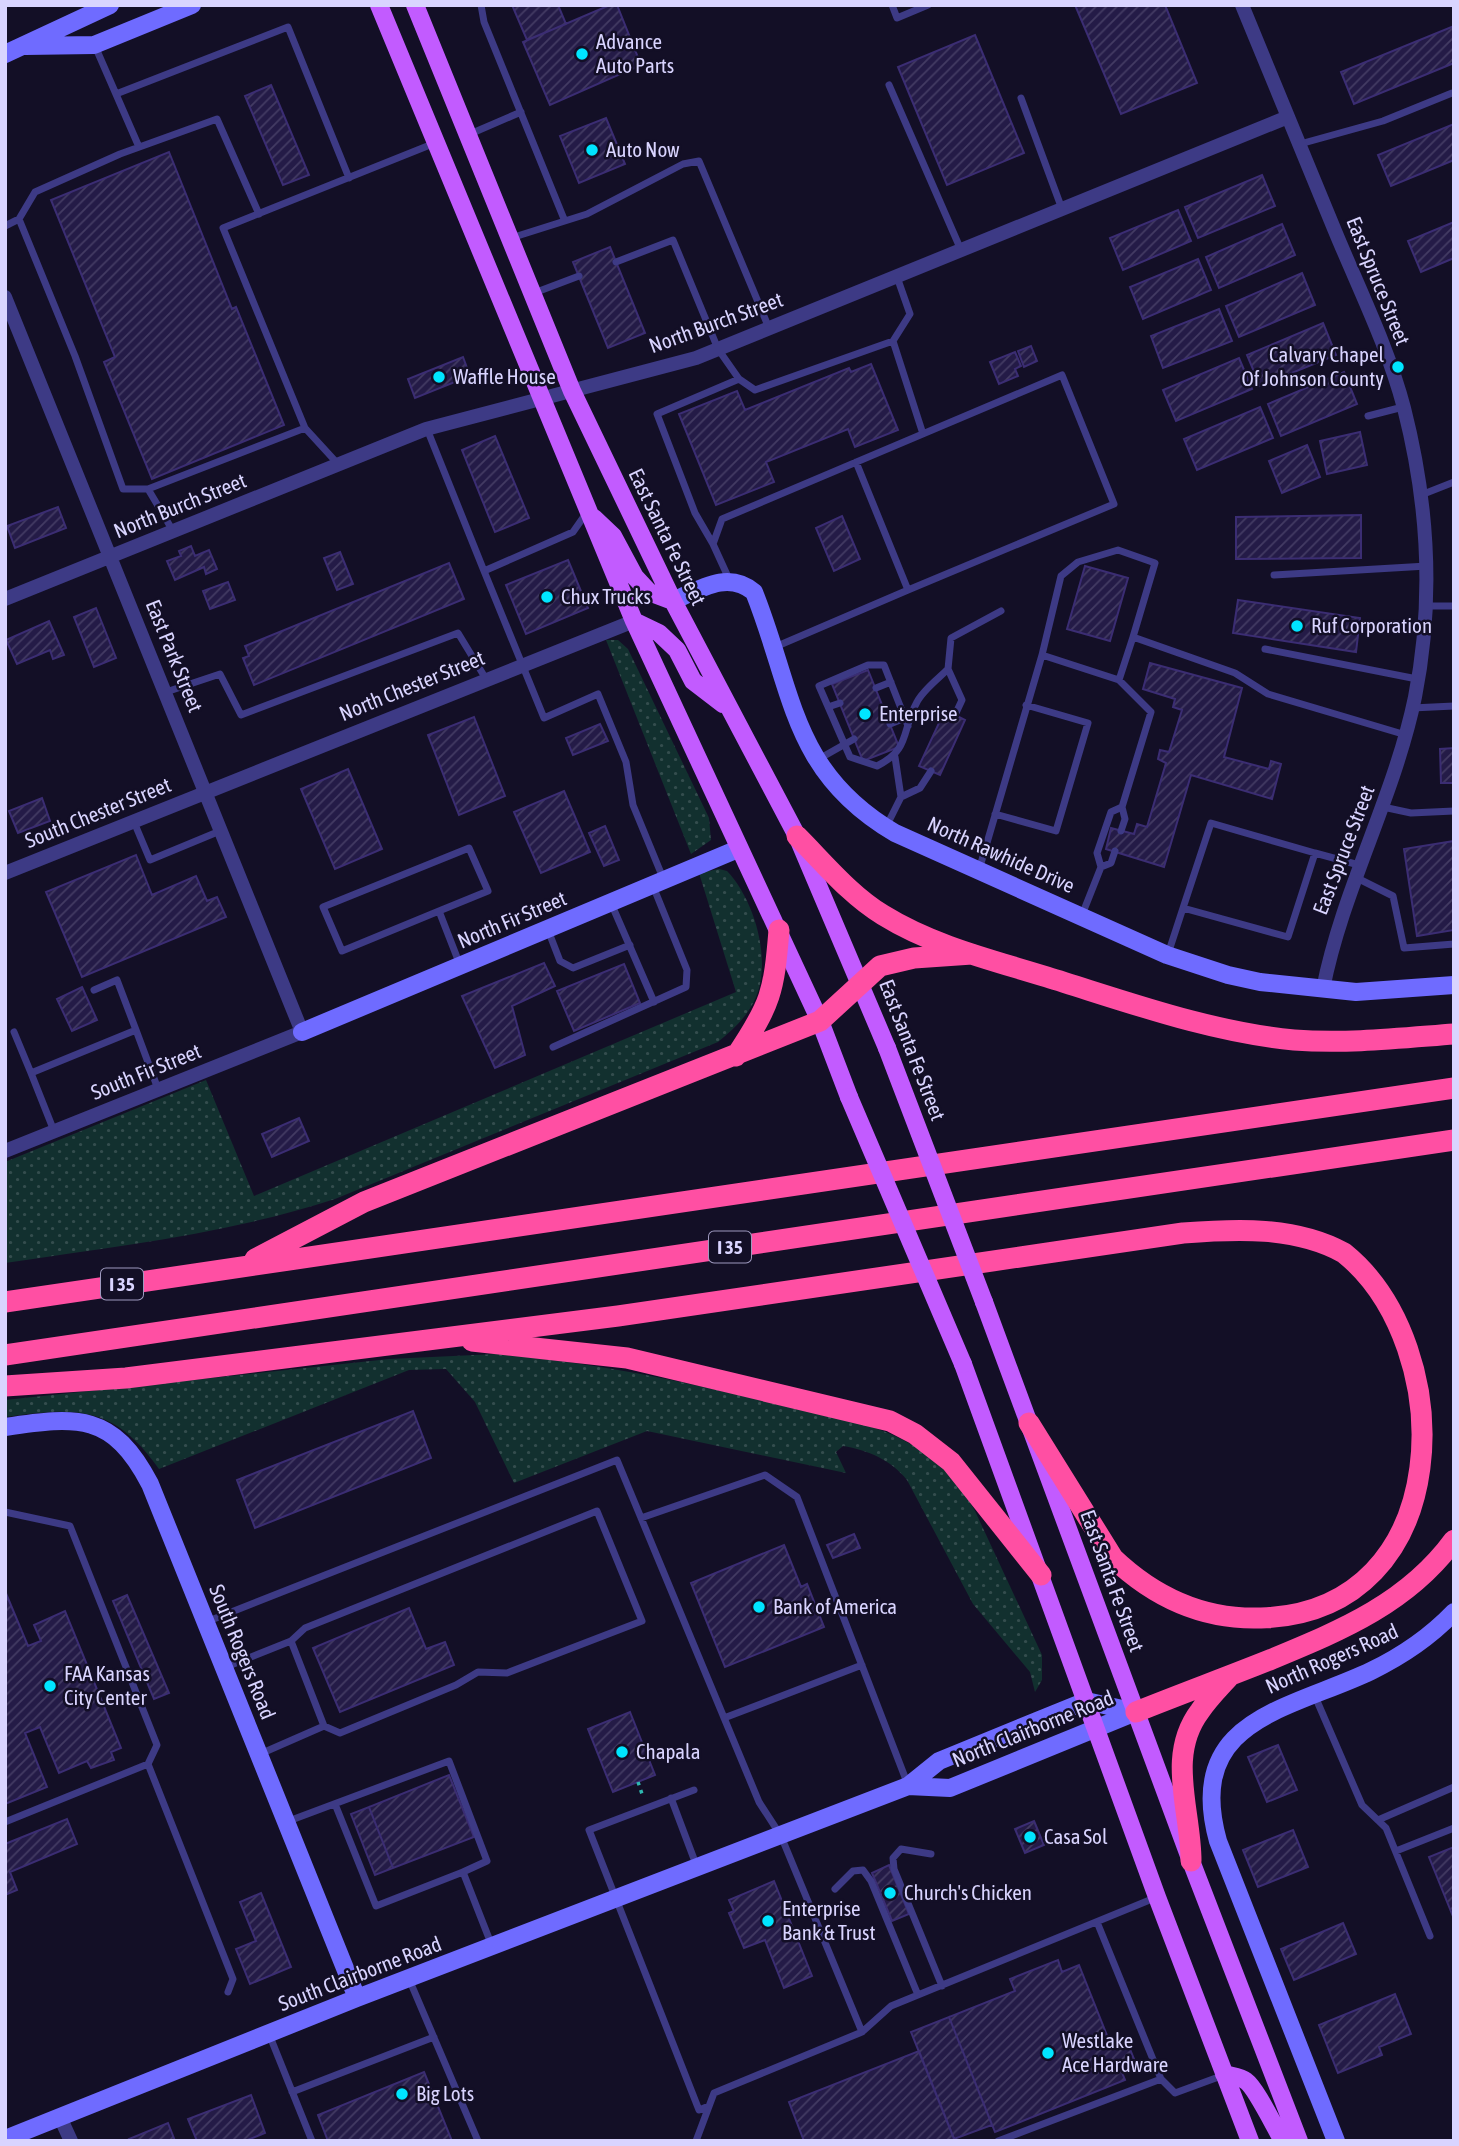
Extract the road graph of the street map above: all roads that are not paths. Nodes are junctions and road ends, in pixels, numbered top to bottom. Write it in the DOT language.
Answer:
graph roads {
  1 [pos="110,5"];
  2 [pos="192,5"];
  3 [pos="379,5"];
  4 [pos="415,5"];
  5 [pos="481,5"];
  6 [pos="892,5"];
  7 [pos="928,5"];
  8 [pos="1242,5"];
  9 [pos="94,45"];
  10 [pos="25,46"];
  11 [pos="5,54"];
  12 [pos="890,85"];
  13 [pos="1452,93"];
  14 [pos="116,94"];
  15 [pos="1021,98"];
  16 [pos="521,112"];
  17 [pos="1287,117"];
  18 [pos="468,135"];
  19 [pos="436,142"];
  20 [pos="1299,145"];
  21 [pos="139,148"];
  22 [pos="349,177"];
  23 [pos="1062,209"];
  24 [pos="259,214"];
  25 [pos="19,219"];
  26 [pos="564,219"];
  27 [pos="5,226"];
  28 [pos="510,238"];
  29 [pos="961,250"];
  30 [pos="616,262"];
  31 [pos="579,276"];
  32 [pos="897,276"];
  33 [pos="533,293"];
  34 [pos="5,297"];
  35 [pos="10,322"];
  36 [pos="769,328"];
  37 [pos="893,341"];
  38 [pos="718,349"];
  39 [pos="739,379"];
  40 [pos="572,391"];
  41 [pos="540,400"];
  42 [pos="1404,407"];
  43 [pos="1368,416"];
  44 [pos="305,428"];
  45 [pos="426,429"];
  46 [pos="923,434"];
  47 [pos="856,462"];
  48 [pos="338,464"];
  49 [pos="1454,482"];
  50 [pos="148,489"];
  51 [pos="1421,495"];
  52 [pos="587,511"];
  53 [pos="173,531"];
  54 [pos="713,544"];
  55 [pos="111,556"];
  56 [pos="1427,566"];
  57 [pos="484,571"];
  58 [pos="1274,575"];
  59 [pos="730,580"];
  60 [pos="908,590"];
  61 [pos="5,600"];
  62 [pos="673,601"];
  63 [pos="1425,606"];
  64 [pos="1454,606"];
  65 [pos="1001,611"];
  66 [pos="634,621"];
  67 [pos="1133,637"];
  68 [pos="773,648"];
  69 [pos="1265,649"];
  70 [pos="1042,655"];
  71 [pos="521,665"];
  72 [pos="948,669"];
  73 [pos="486,679"];
  74 [pos="1418,679"];
  75 [pos="1119,680"];
  76 [pos="891,682"];
  77 [pos="876,688"];
  78 [pos="166,692"];
  79 [pos="840,703"];
  80 [pos="1027,705"];
  81 [pos="725,706"];
  82 [pos="1454,706"];
  83 [pos="828,707"];
  84 [pos="1412,708"];
  85 [pos="955,715"];
  86 [pos="905,718"];
  87 [pos="890,724"];
  88 [pos="908,726"];
  89 [pos="1406,735"];
  90 [pos="854,739"];
  91 [pos="844,744"];
  92 [pos="895,757"];
  93 [pos="817,761"];
  94 [pos="931,771"];
  95 [pos="207,792"];
  96 [pos="901,797"];
  97 [pos="1122,807"];
  98 [pos="1383,807"];
  99 [pos="1454,811"];
  100 [pos="995,814"];
  101 [pos="134,821"];
  102 [pos="886,827"];
  103 [pos="223,830"];
  104 [pos="1121,831"];
  105 [pos="797,836"];
  106 [pos="738,849"];
  107 [pos="1115,851"];
  108 [pos="1315,853"];
  109 [pos="1101,867"];
  110 [pos="979,871"];
  111 [pos="1356,871"];
  112 [pos="5,873"];
  113 [pos="658,883"];
  114 [pos="611,902"];
  115 [pos="1183,908"];
  116 [pos="439,911"];
  117 [pos="1082,916"];
  118 [pos="547,929"];
  119 [pos="779,930"];
  120 [pos="1454,944"];
  121 [pos="630,946"];
  122 [pos="972,954"];
  123 [pos="1167,955"];
  124 [pos="461,966"];
  125 [pos="861,980"];
  126 [pos="1454,985"];
  127 [pos="1323,989"];
  128 [pos="94,990"];
  129 [pos="654,1002"];
  130 [pos="820,1021"];
  131 [pos="136,1030"];
  132 [pos="14,1032"];
  133 [pos="302,1032"];
  134 [pos="1454,1034"];
  135 [pos="553,1047"];
  136 [pos="736,1056"];
  137 [pos="31,1073"];
  138 [pos="1454,1088"];
  139 [pos="158,1090"];
  140 [pos="54,1131"];
  141 [pos="1454,1140"];
  142 [pos="5,1151"];
  143 [pos="240,1267"];
  144 [pos="5,1302"];
  145 [pos="1418,1321"];
  146 [pos="450,1337"];
  147 [pos="5,1354"];
  148 [pos="5,1386"];
  149 [pos="1029,1423"];
  150 [pos="5,1427"];
  151 [pos="1435,1494"];
  152 [pos="5,1512"];
  153 [pos="641,1518"];
  154 [pos="1454,1540"];
  155 [pos="1041,1575"];
  156 [pos="1454,1612"];
  157 [pos="206,1622"];
  158 [pos="291,1641"];
  159 [pos="862,1665"];
  160 [pos="224,1667"];
  161 [pos="1230,1676"];
  162 [pos="1314,1694"];
  163 [pos="1086,1701"];
  164 [pos="1136,1712"];
  165 [pos="724,1718"];
  166 [pos="324,1726"];
  167 [pos="1096,1729"];
  168 [pos="259,1754"];
  169 [pos="148,1764"];
  170 [pos="908,1786"];
  171 [pos="1454,1787"];
  172 [pos="694,1790"];
  173 [pos="671,1798"];
  174 [pos="335,1804"];
  175 [pos="1378,1820"];
  176 [pos="5,1822"];
  177 [pos="286,1822"];
  178 [pos="1454,1828"];
  179 [pos="781,1836"];
  180 [pos="1396,1851"];
  181 [pos="733,1854"];
  182 [pos="931,1854"];
  183 [pos="1191,1861"];
  184 [pos="697,1868"];
  185 [pos="463,1872"];
  186 [pos="835,1889"];
  187 [pos="1157,1897"];
  188 [pos="616,1899"];
  189 [pos="1097,1922"];
  190 [pos="1430,1936"];
  191 [pos="492,1947"];
  192 [pos="409,1979"];
  193 [pos="942,1986"];
  194 [pos="228,1992"];
  195 [pos="918,1995"];
  196 [pos="357,1998"];
  197 [pos="862,2032"];
  198 [pos="269,2034"];
  199 [pos="434,2037"];
  200 [pos="1224,2074"];
  201 [pos="1161,2079"];
  202 [pos="292,2092"];
  203 [pos="709,2106"];
  204 [pos="60,2117"];
  205 [pos="5,2139"];
  206 [pos="71,2141"];
  207 [pos="312,2141"];
  208 [pos="478,2141"];
  209 [pos="696,2141"];
  210 [pos="998,2141"];
  211 [pos="1251,2141"];
  212 [pos="1283,2141"];
  213 [pos="1299,2141"];
  214 [pos="1336,2141"];
  1 -- 10 [label="street"];
  2 -- 9 [label="street"];
  3 -- 19 [label="main road"];
  4 -- 18 [label="main road, East Santa Fe Street"];
  5 -- 16 [label="lane"];
  6 -- 7 [label="lane"];
  8 -- 17 [label="street, East Spruce Street"];
  9 -- 10 [label="street"];
  9 -- 14 [label="lane"];
  10 -- 11 [label="street"];
  12 -- 29 [label="lane"];
  13 -- 20 [label="lane"];
  14 -- 21 [label="lane"];
  14 -- 22 [label="lane"];
  15 -- 23 [label="lane"];
  16 -- 18 [label="lane"];
  16 -- 26 [label="lane"];
  17 -- 20 [label="street, East Spruce Street"];
  17 -- 23 [label="street, North Burch Street"];
  18 -- 28 [label="main road, East Santa Fe Street"];
  19 -- 22 [label="lane"];
  19 -- 41 [label="main road"];
  20 -- 42 [label="street, East Spruce Street"];
  21 -- 24 [label="lane"];
  21 -- 25 [label="lane"];
  22 -- 24 [label="lane"];
  23 -- 29 [label="street, North Burch Street"];
  24 -- 44 [label="lane"];
  25 -- 27 [label="lane"];
  25 -- 50 [label="lane"];
  26 -- 28 [label="lane"];
  26 -- 36 [label="lane"];
  28 -- 33 [label="main road, East Santa Fe Street"];
  29 -- 32 [label="street, North Burch Street"];
  30 -- 38 [label="lane"];
  31 -- 33 [label="lane"];
  32 -- 36 [label="street, North Burch Street"];
  32 -- 37 [label="lane"];
  33 -- 40 [label="main road, East Santa Fe Street"];
  34 -- 35 [label="street, East Park Street"];
  35 -- 55 [label="street, East Park Street"];
  36 -- 38 [label="street, North Burch Street"];
  37 -- 39 [label="lane"];
  37 -- 46 [label="lane"];
  38 -- 39 [label="lane"];
  38 -- 40 [label="street, North Burch Street"];
  39 -- 54 [label="lane"];
  40 -- 41 [label="street, North Burch Street"];
  40 -- 62 [label="main road, East Santa Fe Street"];
  41 -- 45 [label="street, North Burch Street"];
  41 -- 52 [label="main road"];
  42 -- 43 [label="lane"];
  42 -- 51 [label="street, East Spruce Street"];
  44 -- 48 [label="lane"];
  44 -- 50 [label="lane"];
  45 -- 48 [label="street, North Burch Street"];
  45 -- 57 [label="lane"];
  46 -- 47 [label="lane"];
  46 -- 60 [label="lane"];
  47 -- 54 [label="lane"];
  47 -- 60 [label="lane"];
  48 -- 53 [label="street, North Burch Street"];
  49 -- 51 [label="lane"];
  50 -- 53 [label="lane"];
  51 -- 56 [label="street, East Spruce Street"];
  52 -- 57 [label="lane"];
  52 -- 62 [label="main road"];
  52 -- 66 [label="main road"];
  53 -- 55 [label="street, North Burch Street"];
  54 -- 59 [label="lane"];
  55 -- 61 [label="street, North Burch Street"];
  55 -- 78 [label="street, East Park Street"];
  56 -- 58 [label="lane"];
  56 -- 63 [label="street, East Spruce Street"];
  57 -- 71 [label="lane"];
  59 -- 62 [label="street"];
  59 -- 68 [label="street, North Rawhide Drive"];
  60 -- 68 [label="lane"];
  62 -- 81 [label="main road, East Santa Fe Street"];
  63 -- 64 [label="lane"];
  63 -- 74 [label="street, East Spruce Street"];
  65 -- 72 [label="lane"];
  66 -- 71 [label="street, North Chester Street"];
  66 -- 81 [label="main road"];
  66 -- 106 [label="main road"];
  67 -- 70 [label="lane"];
  67 -- 75 [label="lane"];
  67 -- 89 [label="lane"];
  68 -- 93 [label="street, North Rawhide Drive"];
  69 -- 74 [label="lane"];
  70 -- 75 [label="lane"];
  70 -- 80 [label="lane"];
  71 -- 73 [label="street, North Chester Street"];
  71 -- 113 [label="lane"];
  72 -- 85 [label="lane"];
  72 -- 88 [label="lane"];
  73 -- 78 [label="lane"];
  73 -- 95 [label="street, North Chester Street"];
  74 -- 84 [label="street, East Spruce Street"];
  75 -- 97 [label="lane"];
  76 -- 77 [label="lane"];
  76 -- 83 [label="lane"];
  76 -- 86 [label="lane"];
  78 -- 95 [label="street, East Park Street"];
  79 -- 83 [label="lane"];
  80 -- 100 [label="lane"];
  80 -- 100 [label="lane"];
  81 -- 105 [label="main road, East Santa Fe Street"];
  82 -- 84 [label="lane"];
  83 -- 91 [label="lane"];
  84 -- 89 [label="street, East Spruce Street"];
  86 -- 87 [label="lane"];
  86 -- 88 [label="lane"];
  88 -- 92 [label="lane"];
  89 -- 98 [label="street, East Spruce Street"];
  90 -- 91 [label="lane"];
  91 -- 92 [label="lane"];
  91 -- 93 [label="lane"];
  92 -- 96 [label="lane"];
  93 -- 102 [label="street, North Rawhide Drive"];
  94 -- 96 [label="lane"];
  95 -- 101 [label="street, South Chester Street"];
  95 -- 103 [label="street, East Park Street"];
  96 -- 102 [label="lane"];
  97 -- 104 [label="lane"];
  97 -- 109 [label="lane"];
  98 -- 99 [label="lane"];
  98 -- 111 [label="street, East Spruce Street"];
  100 -- 110 [label="lane"];
  101 -- 103 [label="lane"];
  101 -- 112 [label="street, South Chester Street"];
  102 -- 110 [label="street, North Rawhide Drive"];
  103 -- 133 [label="street, East Park Street"];
  105 -- 122 [label="highway"];
  105 -- 125 [label="main road, East Santa Fe Street"];
  106 -- 113 [label="street, North Fir Street"];
  106 -- 119 [label="main road"];
  107 -- 109 [label="lane"];
  108 -- 111 [label="lane"];
  108 -- 115 [label="lane"];
  108 -- 115 [label="lane"];
  109 -- 117 [label="lane"];
  110 -- 117 [label="street, North Rawhide Drive"];
  111 -- 120 [label="lane"];
  111 -- 127 [label="street, East Spruce Street"];
  113 -- 114 [label="street, North Fir Street"];
  113 -- 129 [label="lane"];
  114 -- 118 [label="street, North Fir Street"];
  114 -- 121 [label="lane"];
  115 -- 123 [label="lane"];
  116 -- 116 [label="lane"];
  116 -- 124 [label="lane"];
  117 -- 123 [label="street, North Rawhide Drive"];
  118 -- 121 [label="lane"];
  118 -- 124 [label="street, North Fir Street"];
  119 -- 130 [label="main road"];
  119 -- 136 [label="highway"];
  121 -- 129 [label="lane"];
  122 -- 125 [label="highway"];
  122 -- 134 [label="highway"];
  123 -- 127 [label="street, North Rawhide Drive"];
  124 -- 133 [label="street, North Fir Street"];
  125 -- 130 [label="highway"];
  125 -- 149 [label="main road, East Santa Fe Street, bridge"];
  126 -- 127 [label="street, North Rawhide Drive"];
  128 -- 131 [label="lane"];
  129 -- 135 [label="lane"];
  130 -- 136 [label="highway"];
  130 -- 155 [label="main road, bridge"];
  131 -- 137 [label="lane"];
  131 -- 139 [label="lane"];
  132 -- 137 [label="lane"];
  133 -- 139 [label="street, South Fir Street"];
  136 -- 143 [label="highway"];
  137 -- 140 [label="lane"];
  138 -- 143 [label="highway, I 35"];
  139 -- 140 [label="street, South Fir Street"];
  140 -- 142 [label="street, South Fir Street"];
  141 -- 147 [label="highway, I 35"];
  143 -- 144 [label="highway, I 35"];
  145 -- 146 [label="highway"];
  146 -- 148 [label="highway"];
  146 -- 155 [label="highway"];
  149 -- 151 [label="highway"];
  149 -- 164 [label="main road, East Santa Fe Street"];
  150 -- 157 [label="street, South Rogers Road"];
  152 -- 169 [label="lane"];
  153 -- 157 [label="lane"];
  153 -- 159 [label="lane"];
  153 -- 165 [label="lane"];
  154 -- 161 [label="highway"];
  155 -- 163 [label="main road"];
  156 -- 162 [label="street, North Rogers Road"];
  157 -- 160 [label="street, South Rogers Road"];
  158 -- 160 [label="lane"];
  158 -- 166 [label="lane"];
  158 -- 166 [label="lane"];
  159 -- 165 [label="lane"];
  159 -- 170 [label="lane"];
  160 -- 168 [label="street, South Rogers Road"];
  161 -- 164 [label="highway"];
  161 -- 183 [label="highway"];
  162 -- 175 [label="lane"];
  162 -- 214 [label="street, North Rogers Road"];
  163 -- 164 [label="street, North Clairborne Road"];
  163 -- 167 [label="main road"];
  163 -- 170 [label="street, North Clairborne Road"];
  164 -- 167 [label="street, North Clairborne Road"];
  164 -- 183 [label="main road, East Santa Fe Street"];
  165 -- 179 [label="lane"];
  166 -- 168 [label="lane"];
  167 -- 170 [label="street, North Clairborne Road"];
  167 -- 187 [label="main road"];
  168 -- 177 [label="street, South Rogers Road"];
  169 -- 176 [label="lane"];
  169 -- 194 [label="lane"];
  170 -- 179 [label="street, North Clairborne Road"];
  171 -- 175 [label="lane"];
  172 -- 173 [label="lane"];
  173 -- 184 [label="lane"];
  173 -- 188 [label="lane"];
  174 -- 177 [label="lane"];
  174 -- 185 [label="lane"];
  174 -- 185 [label="lane"];
  175 -- 180 [label="lane"];
  177 -- 196 [label="street, South Rogers Road"];
  178 -- 180 [label="lane"];
  179 -- 181 [label="street, North Clairborne Road"];
  179 -- 197 [label="lane"];
  180 -- 190 [label="lane"];
  181 -- 184 [label="street, South Clairborne Road"];
  182 -- 193 [label="lane"];
  183 -- 213 [label="main road, East Santa Fe Street"];
  184 -- 188 [label="street, South Clairborne Road"];
  185 -- 191 [label="lane"];
  186 -- 195 [label="lane"];
  187 -- 189 [label="lane"];
  187 -- 200 [label="main road"];
  188 -- 191 [label="street, South Clairborne Road"];
  188 -- 203 [label="lane"];
  189 -- 193 [label="lane"];
  189 -- 201 [label="lane"];
  191 -- 192 [label="street, South Clairborne Road"];
  192 -- 196 [label="street, South Clairborne Road"];
  192 -- 199 [label="lane"];
  193 -- 195 [label="lane"];
  195 -- 197 [label="lane"];
  196 -- 198 [label="street, South Clairborne Road"];
  197 -- 203 [label="lane"];
  198 -- 202 [label="lane"];
  198 -- 204 [label="street, South Clairborne Road"];
  199 -- 202 [label="lane"];
  199 -- 208 [label="lane"];
  200 -- 201 [label="lane"];
  200 -- 211 [label="main road"];
  200 -- 212 [label="main road"];
  201 -- 210 [label="lane"];
  202 -- 207 [label="lane"];
  203 -- 209 [label="lane"];
  204 -- 205 [label="street, South Clairborne Road"];
  204 -- 206 [label="street"];
}
